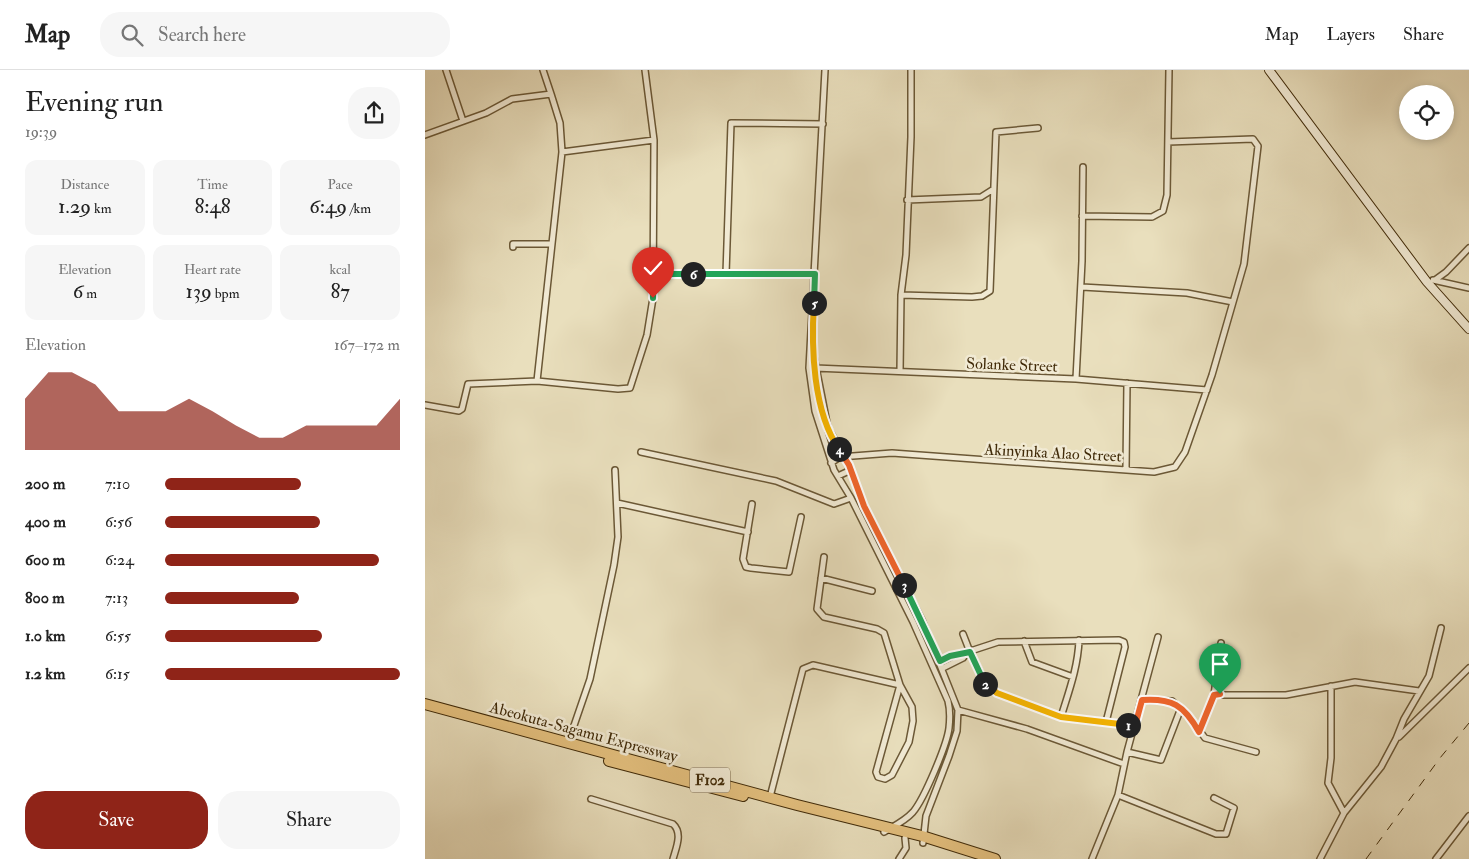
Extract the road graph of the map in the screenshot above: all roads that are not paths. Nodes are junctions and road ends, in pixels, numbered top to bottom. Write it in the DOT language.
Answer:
graph roads {
  1 [pos="447,70"];
  2 [pos="543,70"];
  3 [pos="645,70"];
  4 [pos="825,70"];
  5 [pos="911,70"];
  6 [pos="1169,70"];
  7 [pos="1269,70"];
  8 [pos="551,94"];
  9 [pos="463,121"];
  10 [pos="823,124"];
  11 [pos="1039,128"];
  12 [pos="425,135"];
  13 [pos="653,140"];
  14 [pos="1168,142"];
  15 [pos="562,152"];
  16 [pos="1083,167"];
  17 [pos="992,190"];
  18 [pos="907,200"];
  19 [pos="1083,216"];
  20 [pos="552,244"];
  21 [pos="513,247"];
  22 [pos="1469,248"];
  23 [pos="653,274"];
  24 [pos="726,274"];
  25 [pos="815,274"];
  26 [pos="1431,281"];
  27 [pos="1082,287"];
  28 [pos="1469,288"];
  29 [pos="901,295"];
  30 [pos="1233,302"];
  31 [pos="1469,329"];
  32 [pos="812,341"];
  33 [pos="815,368"];
  34 [pos="900,371"];
  35 [pos="1076,379"];
  36 [pos="537,381"];
  37 [pos="1127,383"];
  38 [pos="1207,390"];
  39 [pos="425,405"];
  40 [pos="641,452"];
  41 [pos="844,457"];
  42 [pos="831,463"];
  43 [pos="1126,469"];
  44 [pos="615,470"];
  45 [pos="851,470"];
  46 [pos="837,476"];
  47 [pos="851,498"];
  48 [pos="617,504"];
  49 [pos="752,504"];
  50 [pos="801,517"];
  51 [pos="748,532"];
  52 [pos="824,557"];
  53 [pos="821,578"];
  54 [pos="872,591"];
  55 [pos="1441,628"];
  56 [pos="963,634"];
  57 [pos="1158,637"];
  58 [pos="1024,640"];
  59 [pos="1079,640"];
  60 [pos="1221,643"];
  61 [pos="968,653"];
  62 [pos="940,661"];
  63 [pos="943,668"];
  64 [pos="1469,668"];
  65 [pos="1073,677"];
  66 [pos="900,685"];
  67 [pos="1331,686"];
  68 [pos="1419,691"];
  69 [pos="1214,695"];
  70 [pos="1142,700"];
  71 [pos="425,704"];
  72 [pos="1181,708"];
  73 [pos="425,710"];
  74 [pos="958,710"];
  75 [pos="1061,717"];
  76 [pos="1106,722"];
  77 [pos="1135,726"];
  78 [pos="1199,732"];
  79 [pos="1396,739"];
  80 [pos="568,743"];
  81 [pos="1127,752"];
  82 [pos="1256,752"];
  83 [pos="1124,764"];
  84 [pos="924,792"];
  85 [pos="932,796"];
  86 [pos="1118,796"];
  87 [pos="770,797"];
  88 [pos="1214,798"];
  89 [pos="591,799"];
  90 [pos="914,811"];
  91 [pos="1344,813"];
  92 [pos="925,816"];
  93 [pos="1469,816"];
  94 [pos="887,830"];
  95 [pos="905,838"];
  96 [pos="923,840"];
  97 [pos="673,859"];
  98 [pos="899,859"];
  99 [pos="978,859"];
  100 [pos="995,859"];
  101 [pos="1092,859"];
  102 [pos="1320,859"];
  103 [pos="1436,859"];
  1 -- 9 [label="street"];
  2 -- 8 [label="street"];
  3 -- 13 [label="street"];
  4 -- 10 [label="street"];
  5 -- 18 [label="street"];
  6 -- 14 [label="street"];
  7 -- 26 [label="street"];
  8 -- 9 [label="street"];
  8 -- 15 [label="street"];
  9 -- 12 [label="street"];
  10 -- 24 [label="street"];
  10 -- 25 [label="street"];
  11 -- 17 [label="street"];
  13 -- 15 [label="street"];
  13 -- 23 [label="street"];
  14 -- 19 [label="street"];
  14 -- 30 [label="street"];
  15 -- 20 [label="street"];
  16 -- 19 [label="street"];
  17 -- 18 [label="street"];
  17 -- 29 [label="street"];
  18 -- 29 [label="street"];
  19 -- 27 [label="street"];
  20 -- 21 [label="street"];
  20 -- 36 [label="street"];
  22 -- 26 [label="street"];
  23 -- 24 [label="street"];
  23 -- 36 [label="street"];
  24 -- 25 [label="street"];
  25 -- 32 [label="street"];
  26 -- 28 [label="street"];
  26 -- 31 [label="street"];
  27 -- 30 [label="street"];
  27 -- 35 [label="street"];
  29 -- 34 [label="street"];
  30 -- 38 [label="street"];
  32 -- 33 [label="street"];
  32 -- 42 [label="street"];
  33 -- 34 [label="street, Solanke Street"];
  33 -- 41 [label="street"];
  34 -- 35 [label="street, Solanke Street"];
  35 -- 37 [label="street, Solanke Street"];
  36 -- 39 [label="street"];
  37 -- 38 [label="street, Solanke Street"];
  37 -- 43 [label="street"];
  38 -- 43 [label="street, Akinyinka Alao Street"];
  40 -- 47 [label="street"];
  41 -- 42 [label="street, Akinyinka Alao Street"];
  41 -- 43 [label="street, Akinyinka Alao Street"];
  41 -- 45 [label="street"];
  42 -- 46 [label="street"];
  44 -- 48 [label="street"];
  45 -- 46 [label="street"];
  45 -- 62 [label="street"];
  46 -- 47 [label="street"];
  47 -- 84 [label="street"];
  48 -- 51 [label="street"];
  48 -- 80 [label="street"];
  49 -- 51 [label="street"];
  50 -- 51 [label="street"];
  52 -- 53 [label="street"];
  53 -- 54 [label="street"];
  53 -- 66 [label="street"];
  55 -- 68 [label="street"];
  56 -- 61 [label="street"];
  57 -- 70 [label="street"];
  58 -- 59 [label="street"];
  58 -- 61 [label="street"];
  58 -- 65 [label="street"];
  59 -- 65 [label="street"];
  59 -- 76 [label="street"];
  60 -- 69 [label="street"];
  61 -- 62 [label="street"];
  61 -- 63 [label="street"];
  61 -- 75 [label="street"];
  62 -- 63 [label="street"];
  63 -- 74 [label="street"];
  64 -- 79 [label="street"];
  65 -- 75 [label="street"];
  66 -- 66 [label="street"];
  66 -- 87 [label="street"];
  67 -- 68 [label="street"];
  67 -- 69 [label="street"];
  67 -- 91 [label="street"];
  68 -- 79 [label="street"];
  69 -- 78 [label="street"];
  70 -- 72 [label="street"];
  70 -- 77 [label="street"];
  71 -- 80 [label="highway, Abeokuta-Sagamu Expressway / F102"];
  72 -- 78 [label="street"];
  72 -- 81 [label="street"];
  73 -- 94 [label="highway, Abeokuta-Sagamu Expressway / F102"];
  74 -- 83 [label="street"];
  74 -- 85 [label="street"];
  75 -- 76 [label="street"];
  76 -- 77 [label="street"];
  77 -- 81 [label="street"];
  78 -- 82 [label="street"];
  79 -- 91 [label="street"];
  80 -- 87 [label="highway, Abeokuta-Sagamu Expressway / F102"];
  81 -- 83 [label="street"];
  83 -- 86 [label="street"];
  84 -- 85 [label="street"];
  84 -- 90 [label="street"];
  85 -- 92 [label="street"];
  86 -- 88 [label="street"];
  86 -- 101 [label="street"];
  87 -- 94 [label="highway, Abeokuta-Sagamu Expressway / F102"];
  89 -- 97 [label="street"];
  90 -- 92 [label="street"];
  90 -- 94 [label="street"];
  91 -- 102 [label="street"];
  92 -- 96 [label="street"];
  93 -- 103 [label="street"];
  94 -- 95 [label="highway, Abeokuta-Sagamu Expressway / F102"];
  94 -- 96 [label="highway, Abeokuta-Sagamu Expressway / F102"];
  95 -- 96 [label="highway, Abeokuta-Sagamu Expressway / F102"];
  95 -- 98 [label="street"];
  96 -- 99 [label="highway, Abeokuta-Sagamu Expressway / F102"];
  96 -- 100 [label="highway, Abeokuta-Sagamu Expressway / F102"];
}
